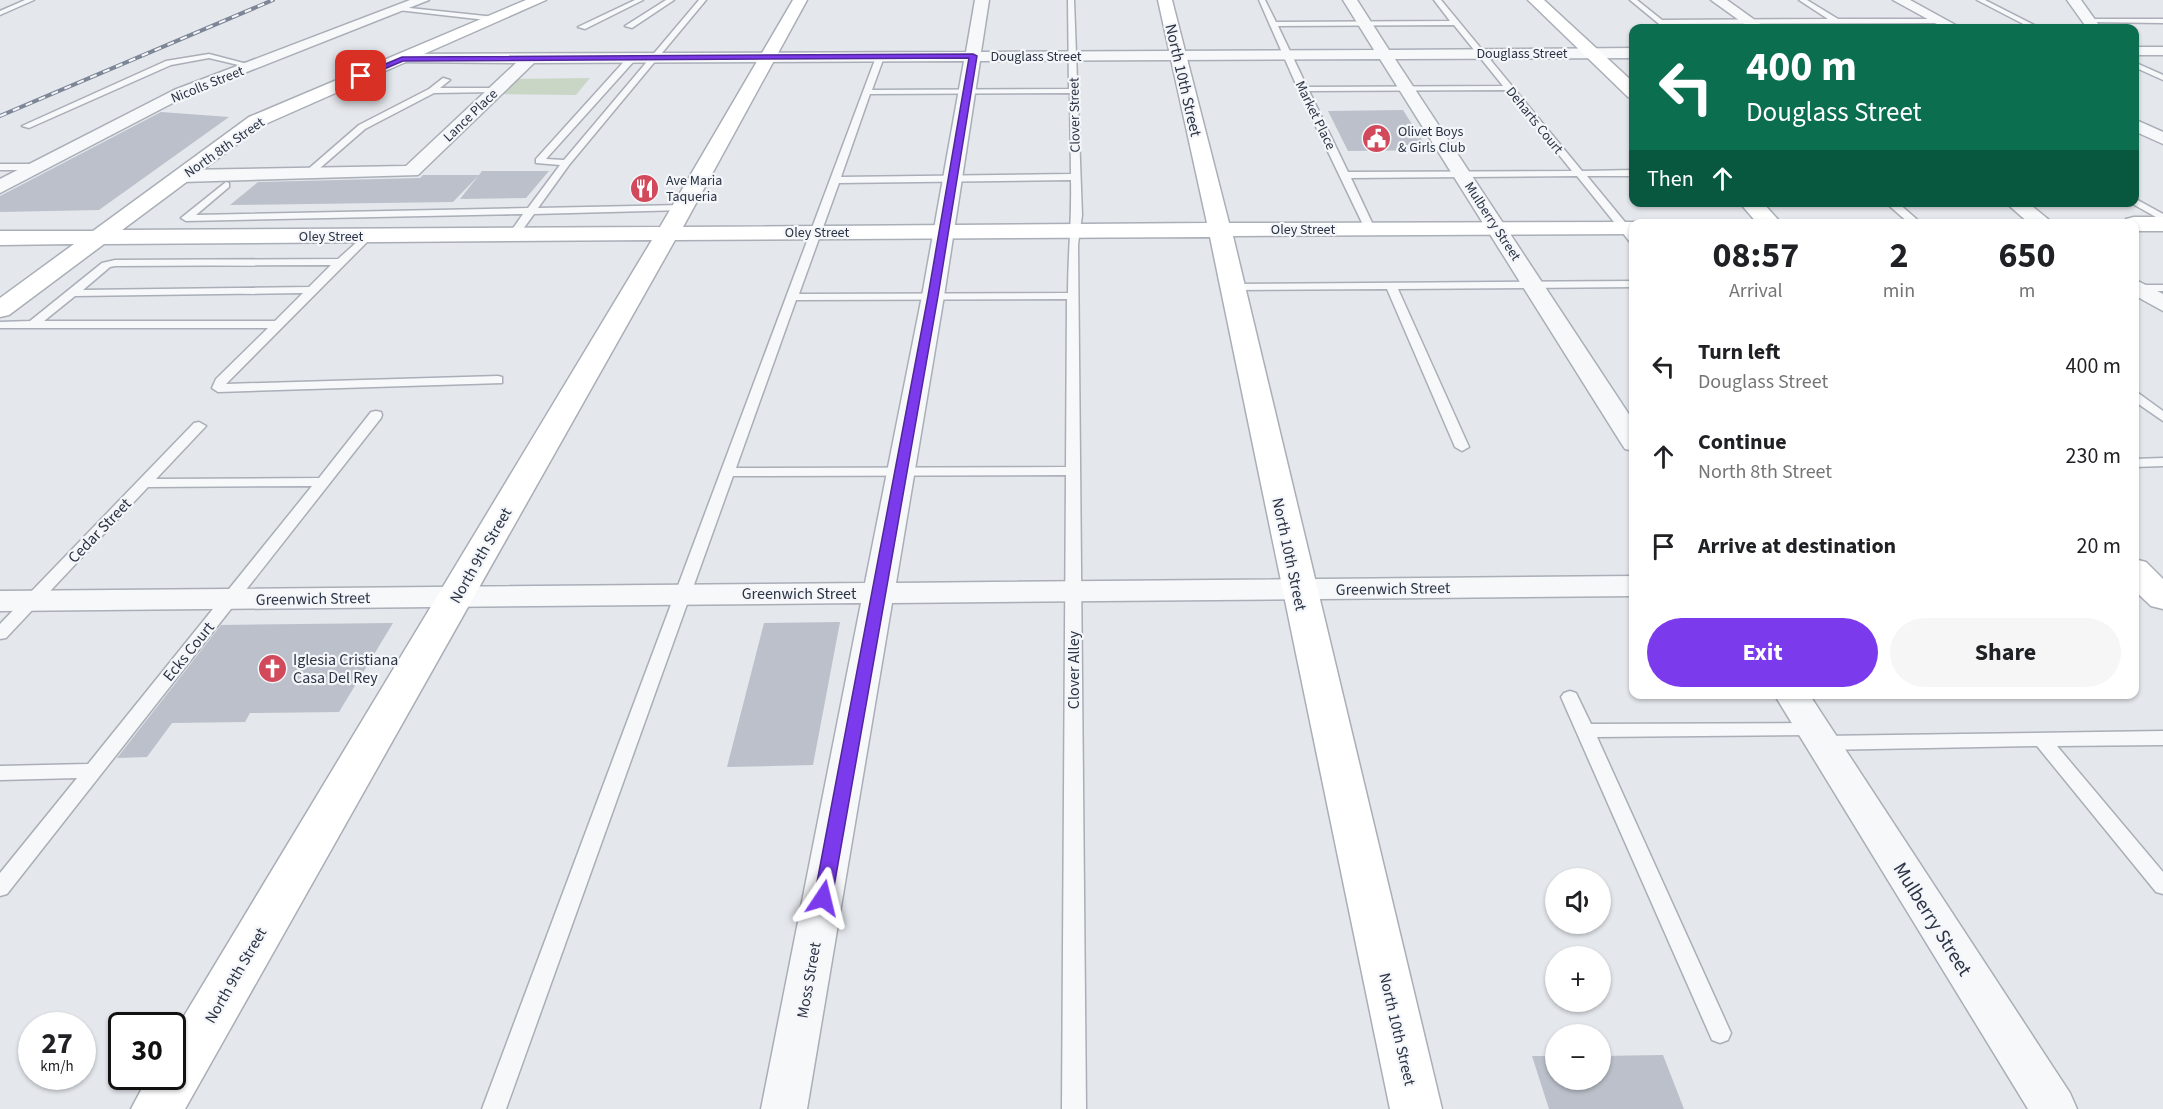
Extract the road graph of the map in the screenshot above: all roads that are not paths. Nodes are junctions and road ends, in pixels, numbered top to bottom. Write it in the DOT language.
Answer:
graph roads {
  1 [pos="31,0"];
  2 [pos="422,0"];
  3 [pos="539,0"];
  4 [pos="640,0"];
  5 [pos="671,0"];
  6 [pos="703,0"];
  7 [pos="800,0"];
  8 [pos="982,0"];
  9 [pos="1071,0"];
  10 [pos="1165,0"];
  11 [pos="1262,0"];
  12 [pos="1350,0"];
  13 [pos="1437,0"];
  14 [pos="1535,0"];
  15 [pos="1633,0"];
  16 [pos="1718,0"];
  17 [pos="1802,0"];
  18 [pos="1900,0"];
  19 [pos="1980,0"];
  20 [pos="1997,0"];
  21 [pos="2074,0"];
  22 [pos="400,9"];
  23 [pos="2003,11"];
  24 [pos="0,13"];
  25 [pos="495,19"];
  26 [pos="1941,21"];
  27 [pos="2163,21"];
  28 [pos="1661,22"];
  29 [pos="1838,22"];
  30 [pos="1457,23"];
  31 [pos="1273,24"];
  32 [pos="1365,24"];
  33 [pos="1664,24"];
  34 [pos="1724,24"];
  35 [pos="1754,24"];
  36 [pos="1783,24"];
  37 [pos="1842,24"];
  38 [pos="1947,24"];
  39 [pos="2028,24"];
  40 [pos="2091,24"];
  41 [pos="2110,24"];
  42 [pos="629,26"];
  43 [pos="582,27"];
  44 [pos="2139,51"];
  45 [pos="2163,51"];
  46 [pos="1591,53"];
  47 [pos="1629,53"];
  48 [pos="1385,54"];
  49 [pos="1481,54"];
  50 [pos="1179,55"];
  51 [pos="1287,55"];
  52 [pos="973,56"];
  53 [pos="1073,56"];
  54 [pos="768,57"];
  55 [pos="880,57"];
  56 [pos="530,58"];
  57 [pos="632,58"];
  58 [pos="655,58"];
  59 [pos="402,59"];
  60 [pos="251,66"];
  61 [pos="2139,66"];
  62 [pos="2163,78"];
  63 [pos="446,80"];
  64 [pos="1508,88"];
  65 [pos="1629,88"];
  66 [pos="1407,89"];
  67 [pos="496,90"];
  68 [pos="1302,90"];
  69 [pos="432,91"];
  70 [pos="967,91"];
  71 [pos="1074,91"];
  72 [pos="867,92"];
  73 [pos="26,126"];
  74 [pos="2139,127"];
  75 [pos="2163,139"];
  76 [pos="566,163"];
  77 [pos="0,167"];
  78 [pos="38,167"];
  79 [pos="309,173"];
  80 [pos="1579,173"];
  81 [pos="1629,173"];
  82 [pos="1462,174"];
  83 [pos="1345,175"];
  84 [pos="182,176"];
  85 [pos="953,177"];
  86 [pos="1076,177"];
  87 [pos="835,180"];
  88 [pos="226,185"];
  89 [pos="0,187"];
  90 [pos="2139,204"];
  91 [pos="1754,207"];
  92 [pos="1896,207"];
  93 [pos="2021,207"];
  94 [pos="530,213"];
  95 [pos="2163,218"];
  96 [pos="1767,219"];
  97 [pos="1911,219"];
  98 [pos="2037,219"];
  99 [pos="675,221"];
  100 [pos="2139,224"];
  101 [pos="2163,224"];
  102 [pos="366,226"];
  103 [pos="1497,228"];
  104 [pos="1370,229"];
  105 [pos="1220,230"];
  106 [pos="1629,230"];
  107 [pos="1075,231"];
  108 [pos="1629,231"];
  109 [pos="817,232"];
  110 [pos="944,232"];
  111 [pos="514,234"];
  112 [pos="97,237"];
  113 [pos="0,238"];
  114 [pos="342,262"];
  115 [pos="1629,284"];
  116 [pos="1534,285"];
  117 [pos="1391,286"];
  118 [pos="1233,287"];
  119 [pos="2139,287"];
  120 [pos="2163,288"];
  121 [pos="2139,289"];
  122 [pos="310,291"];
  123 [pos="70,293"];
  124 [pos="933,296"];
  125 [pos="1073,296"];
  126 [pos="793,297"];
  127 [pos="2163,304"];
  128 [pos="0,310"];
  129 [pos="34,324"];
  130 [pos="278,324"];
  131 [pos="0,325"];
  132 [pos="498,380"];
  133 [pos="2139,398"];
  134 [pos="376,415"];
  135 [pos="2163,417"];
  136 [pos="199,426"];
  137 [pos="1629,435"];
  138 [pos="1462,447"];
  139 [pos="2163,462"];
  140 [pos="2139,463"];
  141 [pos="1073,471"];
  142 [pos="727,472"];
  143 [pos="901,472"];
  144 [pos="323,482"];
  145 [pos="144,483"];
  146 [pos="1629,586"];
  147 [pos="1298,589"];
  148 [pos="1072,591"];
  149 [pos="879,592"];
  150 [pos="682,594"];
  151 [pos="456,597"];
  152 [pos="229,599"];
  153 [pos="0,601"];
  154 [pos="31,601"];
  155 [pos="0,634"];
  156 [pos="1570,697"];
  157 [pos="1794,699"];
  158 [pos="1587,731"];
  159 [pos="1816,736"];
  160 [pos="2163,738"];
  161 [pos="2041,739"];
  162 [pos="91,771"];
  163 [pos="0,773"];
  164 [pos="2163,886"];
  165 [pos="0,888"];
  166 [pos="1720,1033"];
  167 [pos="158,1109"];
  168 [pos="494,1109"];
  169 [pos="784,1109"];
  170 [pos="1074,1109"];
  171 [pos="1416,1109"];
  172 [pos="2054,1109"];
  1 -- 24 [label="lane"];
  2 -- 22 [label="street, Nicolls Street"];
  3 -- 25 [label="street, North 8th Street"];
  4 -- 43 [label="lane"];
  5 -- 42 [label="lane"];
  6 -- 58 [label="lane"];
  7 -- 54 [label="street, North 9th Street"];
  8 -- 52 [label="street, Moss Street"];
  9 -- 53 [label="lane, Clover Street"];
  10 -- 50 [label="street, North 10th Street"];
  11 -- 31 [label="lane, Market Place"];
  12 -- 32 [label="street, Mulberry Street"];
  13 -- 30 [label="lane, Deharts Court"];
  14 -- 46 [label="street"];
  15 -- 28 [label="lane"];
  16 -- 35 [label="street"];
  17 -- 29 [label="lane"];
  18 -- 26 [label="street"];
  19 -- 23 [label="lane"];
  20 -- 23 [label="lane"];
  21 -- 40 [label="street"];
  22 -- 25 [label="lane"];
  22 -- 60 [label="street, Nicolls Street"];
  23 -- 39 [label="lane"];
  25 -- 59 [label="street, North 8th Street"];
  26 -- 29 [label="lane"];
  26 -- 38 [label="street"];
  27 -- 41 [label="lane"];
  28 -- 33 [label="lane"];
  28 -- 34 [label="lane"];
  29 -- 36 [label="lane"];
  29 -- 37 [label="lane"];
  30 -- 32 [label="lane"];
  30 -- 49 [label="lane, Deharts Court"];
  31 -- 32 [label="lane"];
  31 -- 51 [label="lane, Market Place"];
  32 -- 48 [label="street, Mulberry Street"];
  44 -- 45 [label="street"];
  46 -- 47 [label="street, Douglass Street"];
  46 -- 49 [label="street, Douglass Street"];
  46 -- 65 [label="street"];
  48 -- 49 [label="street, Douglass Street"];
  48 -- 51 [label="street, Douglass Street"];
  48 -- 66 [label="street, Mulberry Street"];
  49 -- 64 [label="lane, Deharts Court"];
  50 -- 51 [label="street, Douglass Street"];
  50 -- 53 [label="street, Douglass Street"];
  50 -- 105 [label="street, North 10th Street"];
  51 -- 68 [label="lane, Market Place"];
  52 -- 53 [label="street, Douglass Street"];
  52 -- 55 [label="street, Douglass Street"];
  52 -- 70 [label="street, Moss Street"];
  53 -- 71 [label="lane, Clover Street"];
  54 -- 55 [label="street, Douglass Street"];
  54 -- 58 [label="street, Douglass Street"];
  54 -- 99 [label="street, North 9th Street"];
  55 -- 72 [label="lane"];
  56 -- 57 [label="street, Douglass Street"];
  56 -- 59 [label="street, Douglass Street"];
  56 -- 67 [label="street, Lance Place"];
  57 -- 58 [label="street, Douglass Street"];
  57 -- 76 [label="lane"];
  58 -- 76 [label="lane"];
  59 -- 84 [label="street, North 8th Street"];
  60 -- 73 [label="lane"];
  60 -- 78 [label="street, Nicolls Street"];
  61 -- 62 [label="lane"];
  63 -- 69 [label="lane"];
  64 -- 66 [label="lane"];
  64 -- 80 [label="lane, Deharts Court"];
  66 -- 68 [label="lane"];
  66 -- 82 [label="street, Mulberry Street"];
  67 -- 69 [label="lane"];
  67 -- 79 [label="street, Lance Place"];
  68 -- 83 [label="lane, Market Place"];
  69 -- 79 [label="lane"];
  70 -- 71 [label="lane"];
  70 -- 72 [label="lane"];
  70 -- 85 [label="street, Moss Street"];
  71 -- 86 [label="lane, Clover Street"];
  72 -- 87 [label="lane"];
  74 -- 75 [label="street"];
  76 -- 94 [label="lane"];
  77 -- 78 [label="lane"];
  78 -- 89 [label="street, Nicolls Street"];
  79 -- 84 [label="street"];
  80 -- 81 [label="lane"];
  80 -- 82 [label="lane"];
  80 -- 106 [label="lane, Deharts Court"];
  82 -- 83 [label="lane"];
  82 -- 103 [label="street, Mulberry Street"];
  83 -- 104 [label="lane, Market Place"];
  84 -- 112 [label="street, North 8th Street"];
  85 -- 86 [label="lane"];
  85 -- 87 [label="lane"];
  85 -- 110 [label="street, Moss Street"];
  86 -- 107 [label="lane, Clover Street"];
  87 -- 109 [label="lane"];
  88 -- 102 [label="lane"];
  90 -- 95 [label="lane"];
  91 -- 96 [label="street"];
  92 -- 97 [label="lane"];
  93 -- 98 [label="street"];
  94 -- 99 [label="lane"];
  94 -- 102 [label="lane"];
  94 -- 111 [label="lane"];
  99 -- 109 [label="street, Oley Street"];
  99 -- 111 [label="street, Oley Street"];
  99 -- 151 [label="street, North 9th Street"];
  100 -- 101 [label="street"];
  102 -- 111 [label="street, Oley Street"];
  102 -- 112 [label="street, Oley Street"];
  102 -- 114 [label="lane"];
  103 -- 104 [label="street, Oley Street"];
  103 -- 108 [label="street, Oley Street"];
  103 -- 116 [label="street, Mulberry Street"];
  104 -- 105 [label="street, Oley Street"];
  105 -- 107 [label="street, Oley Street"];
  105 -- 118 [label="street, North 10th Street"];
  107 -- 110 [label="street, Oley Street"];
  107 -- 125 [label="lane, Clover Alley"];
  109 -- 110 [label="street, Oley Street"];
  109 -- 126 [label="lane"];
  110 -- 124 [label="street, Moss Street"];
  112 -- 113 [label="street, Oley Street"];
  112 -- 128 [label="street, North 8th Street"];
  114 -- 122 [label="lane"];
  114 -- 123 [label="lane"];
  115 -- 116 [label="lane"];
  116 -- 117 [label="lane"];
  116 -- 137 [label="street, Mulberry Street"];
  117 -- 118 [label="lane"];
  117 -- 138 [label="lane"];
  118 -- 147 [label="street, North 10th Street"];
  119 -- 120 [label="lane"];
  121 -- 127 [label="street"];
  122 -- 123 [label="lane"];
  122 -- 130 [label="lane"];
  123 -- 129 [label="lane"];
  124 -- 125 [label="lane"];
  124 -- 126 [label="lane"];
  124 -- 143 [label="street, Moss Street"];
  125 -- 141 [label="lane, Clover Alley"];
  126 -- 142 [label="lane"];
  129 -- 130 [label="lane"];
  129 -- 131 [label="lane"];
  130 -- 132 [label="lane"];
  133 -- 135 [label="lane"];
  134 -- 144 [label="lane, Ecks Court"];
  136 -- 145 [label="lane, Cedar Street"];
  139 -- 140 [label="lane"];
  141 -- 143 [label="lane"];
  141 -- 148 [label="lane, Clover Alley"];
  142 -- 143 [label="lane"];
  142 -- 150 [label="lane"];
  143 -- 149 [label="street, Moss Street"];
  144 -- 145 [label="lane"];
  144 -- 152 [label="lane, Ecks Court"];
  145 -- 154 [label="lane, Cedar Street"];
  146 -- 147 [label="street, Greenwich Street"];
  147 -- 148 [label="street, Greenwich Street"];
  147 -- 171 [label="street, North 10th Street"];
  148 -- 149 [label="street, Greenwich Street"];
  148 -- 170 [label="lane, Clover Alley"];
  149 -- 150 [label="street, Greenwich Street"];
  149 -- 169 [label="street, Moss Street"];
  150 -- 151 [label="street, Greenwich Street"];
  150 -- 168 [label="lane"];
  151 -- 152 [label="street, Greenwich Street"];
  151 -- 167 [label="street, North 9th Street"];
  152 -- 154 [label="street, Greenwich Street"];
  152 -- 162 [label="lane, Ecks Court"];
  153 -- 154 [label="street, Greenwich Street"];
  154 -- 155 [label="lane, Cedar Street"];
  156 -- 158 [label="lane"];
  157 -- 159 [label="street, Mulberry Street"];
  158 -- 159 [label="lane"];
  158 -- 166 [label="lane"];
  159 -- 161 [label="lane"];
  159 -- 172 [label="street, Mulberry Street"];
  160 -- 161 [label="lane"];
  161 -- 164 [label="lane"];
  162 -- 163 [label="lane"];
  162 -- 165 [label="lane, Ecks Court"];
}
